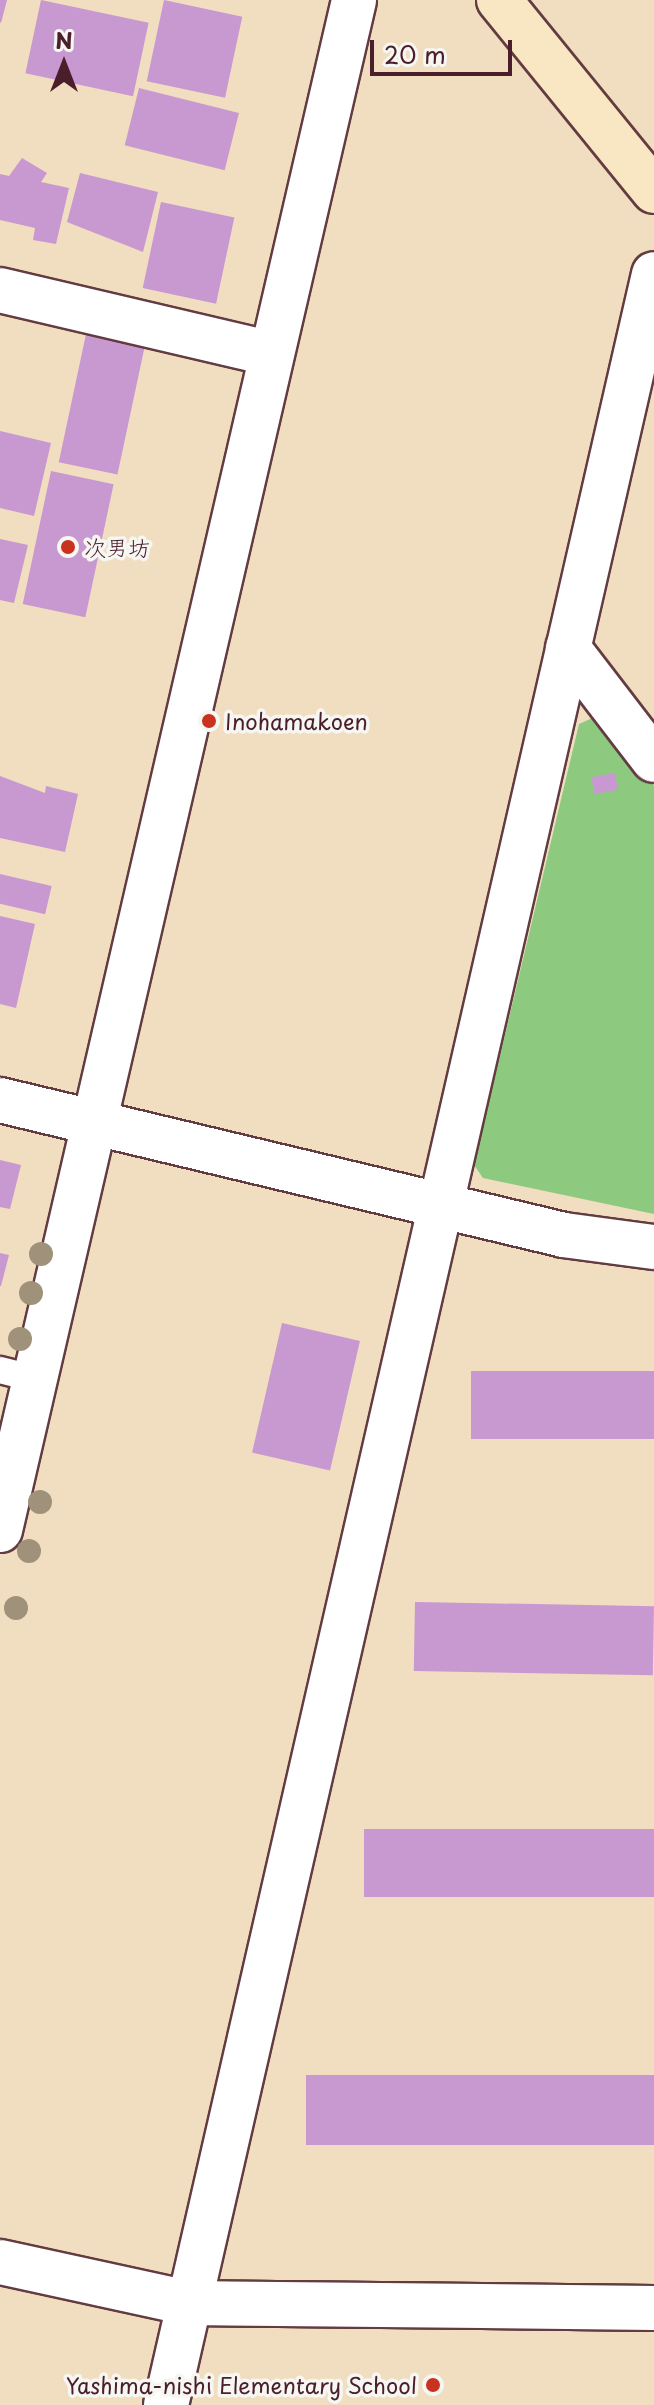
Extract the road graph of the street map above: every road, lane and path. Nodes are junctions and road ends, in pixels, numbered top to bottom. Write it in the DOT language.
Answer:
graph roads {
  1 [pos="354,0"];
  2 [pos="499,0"];
  3 [pos="654,191"];
  4 [pos="654,274"];
  5 [pos="0,290"];
  6 [pos="268,353"];
  7 [pos="568,648"];
  8 [pos="654,760"];
  9 [pos="0,1100"];
  10 [pos="96,1120"];
  11 [pos="440,1205"];
  12 [pos="654,1247"];
  13 [pos="18,1374"];
  14 [pos="0,1530"];
  15 [pos="0,2262"];
  16 [pos="188,2303"];
  17 [pos="654,2308"];
  18 [pos="166,2405"];
  1 -- 6 [label="street"];
  2 -- 3 [label="main road"];
  4 -- 7 [label="street"];
  5 -- 6 [label="street"];
  6 -- 10 [label="street"];
  7 -- 8 [label="street"];
  7 -- 11 [label="street"];
  9 -- 10 [label="street"];
  10 -- 11 [label="street"];
  10 -- 13 [label="street"];
  11 -- 12 [label="street"];
  11 -- 16 [label="street"];
  13 -- 14 [label="street"];
  15 -- 16 [label="street"];
  16 -- 17 [label="street"];
  16 -- 18 [label="street"];
}
